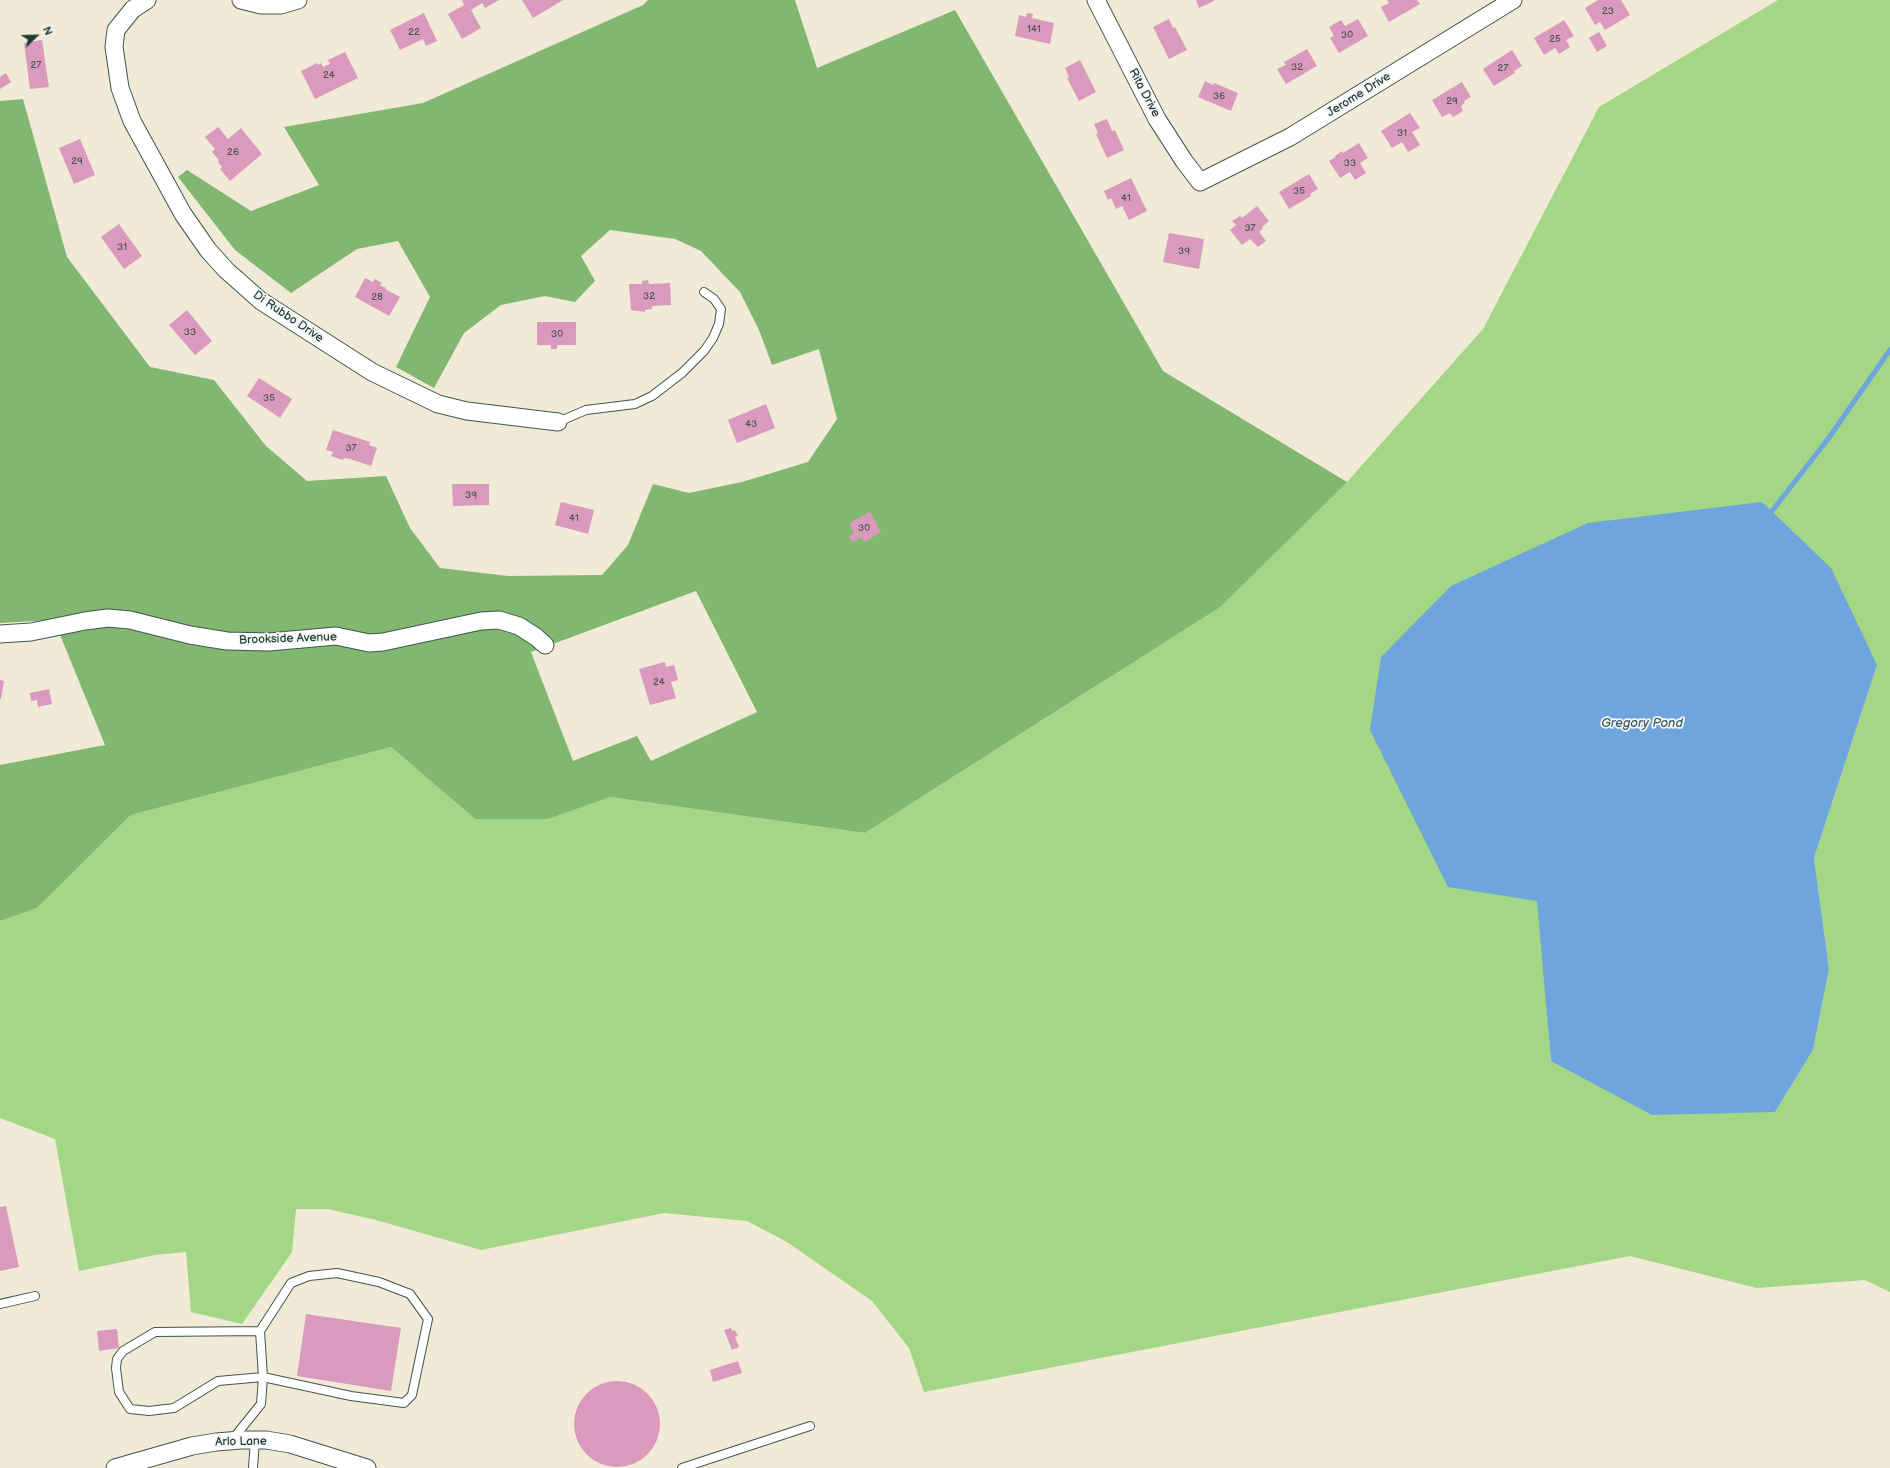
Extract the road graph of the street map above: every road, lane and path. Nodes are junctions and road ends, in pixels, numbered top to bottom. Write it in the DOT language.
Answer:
graph roads {
  1 [pos="147,0"];
  2 [pos="241,0"];
  3 [pos="298,0"];
  4 [pos="1096,0"];
  5 [pos="1513,0"];
  6 [pos="1200,182"];
  7 [pos="704,292"];
  8 [pos="558,422"];
  9 [pos="0,634"];
  10 [pos="545,645"];
  11 [pos="35,1296"];
  12 [pos="0,1304"];
  13 [pos="260,1331"];
  14 [pos="263,1377"];
  15 [pos="810,1426"];
  16 [pos="232,1440"];
  17 [pos="255,1440"];
  18 [pos="115,1468"];
  19 [pos="253,1468"];
  20 [pos="367,1468"];
  21 [pos="682,1468"];
  1 -- 8 [label="street, Di Rubbo Drive"];
  2 -- 3 [label="street"];
  4 -- 6 [label="street, Rita Drive"];
  5 -- 6 [label="street, Jerome Drive"];
  7 -- 8 [label="lane"];
  9 -- 10 [label="street, Brookside Avenue"];
  11 -- 12 [label="lane"];
  13 -- 14 [label="lane"];
  13 -- 14 [label="lane"];
  13 -- 14 [label="lane"];
  14 -- 16 [label="lane"];
  15 -- 21 [label="lane"];
  16 -- 17 [label="street, Arlo Lane"];
  16 -- 18 [label="street, Arlo Lane"];
  17 -- 19 [label="lane"];
  17 -- 20 [label="street, Arlo Lane"];
}
